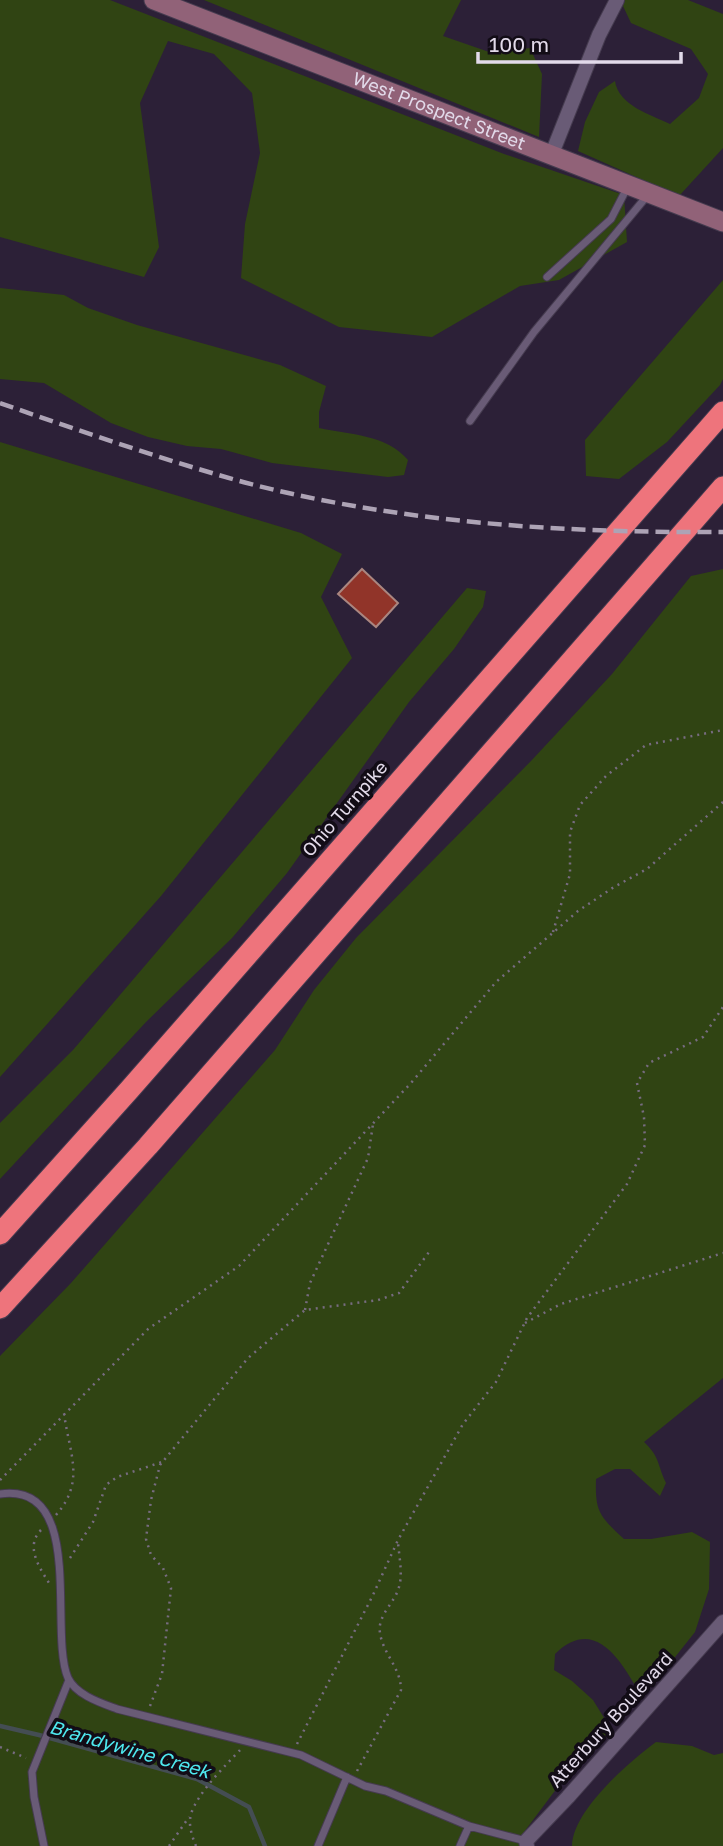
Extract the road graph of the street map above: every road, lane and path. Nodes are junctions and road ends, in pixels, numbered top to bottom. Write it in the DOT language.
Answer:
graph roads {
  1 [pos="154,0"];
  2 [pos="617,0"];
  3 [pos="551,156"];
  4 [pos="628,185"];
  5 [pos="650,193"];
  6 [pos="723,222"];
  7 [pos="547,277"];
  8 [pos="723,412"];
  9 [pos="470,421"];
  10 [pos="723,487"];
  11 [pos="723,730"];
  12 [pos="723,802"];
  13 [pos="553,932"];
  14 [pos="723,1007"];
  15 [pos="373,1124"];
  16 [pos="0,1234"];
  17 [pos="429,1252"];
  18 [pos="723,1253"];
  19 [pos="0,1308"];
  20 [pos="305,1310"];
  21 [pos="524,1323"];
  22 [pos="64,1413"];
  23 [pos="163,1462"];
  24 [pos="0,1480"];
  25 [pos="0,1494"];
  26 [pos="49,1522"];
  27 [pos="398,1540"];
  28 [pos="60,1573"];
  29 [pos="60,1596"];
  30 [pos="723,1622"];
  31 [pos="69,1680"];
  32 [pos="146,1716"];
  33 [pos="248,1742"];
  34 [pos="0,1747"];
  35 [pos="292,1753"];
  36 [pos="36,1761"];
  37 [pos="350,1778"];
  38 [pos="191,1814"];
  39 [pos="469,1826"];
  40 [pos="526,1843"];
  41 [pos="44,1846"];
  42 [pos="169,1846"];
  43 [pos="196,1846"];
  44 [pos="318,1846"];
  45 [pos="460,1846"];
  1 -- 3 [label="street, West Prospect Street"];
  2 -- 3 [label="street"];
  3 -- 4 [label="street, West Prospect Street"];
  4 -- 5 [label="street, West Prospect Street"];
  4 -- 7 [label="lane"];
  5 -- 6 [label="street, West Prospect Street"];
  5 -- 9 [label="lane"];
  8 -- 16 [label="highway, Ohio Turnpike"];
  10 -- 19 [label="highway"];
  11 -- 13 [label="path"];
  12 -- 13 [label="path"];
  13 -- 15 [label="path"];
  14 -- 21 [label="path"];
  15 -- 20 [label="path"];
  15 -- 22 [label="path"];
  17 -- 20 [label="path"];
  18 -- 21 [label="path"];
  20 -- 23 [label="path"];
  21 -- 27 [label="path"];
  22 -- 24 [label="path"];
  22 -- 26 [label="path"];
  23 -- 28 [label="path"];
  23 -- 32 [label="path"];
  25 -- 26 [label="lane"];
  26 -- 28 [label="lane"];
  26 -- 29 [label="path"];
  27 -- 35 [label="path"];
  27 -- 37 [label="path"];
  28 -- 29 [label="lane"];
  29 -- 31 [label="lane"];
  30 -- 40 [label="street, Atterbury Boulevard"];
  31 -- 32 [label="lane"];
  31 -- 36 [label="lane"];
  32 -- 33 [label="lane"];
  33 -- 35 [label="lane"];
  33 -- 38 [label="path"];
  34 -- 36 [label="path"];
  35 -- 37 [label="lane"];
  36 -- 41 [label="lane"];
  37 -- 39 [label="lane"];
  37 -- 44 [label="lane"];
  38 -- 42 [label="path"];
  38 -- 43 [label="path"];
  39 -- 40 [label="lane"];
  39 -- 45 [label="lane"];
}
